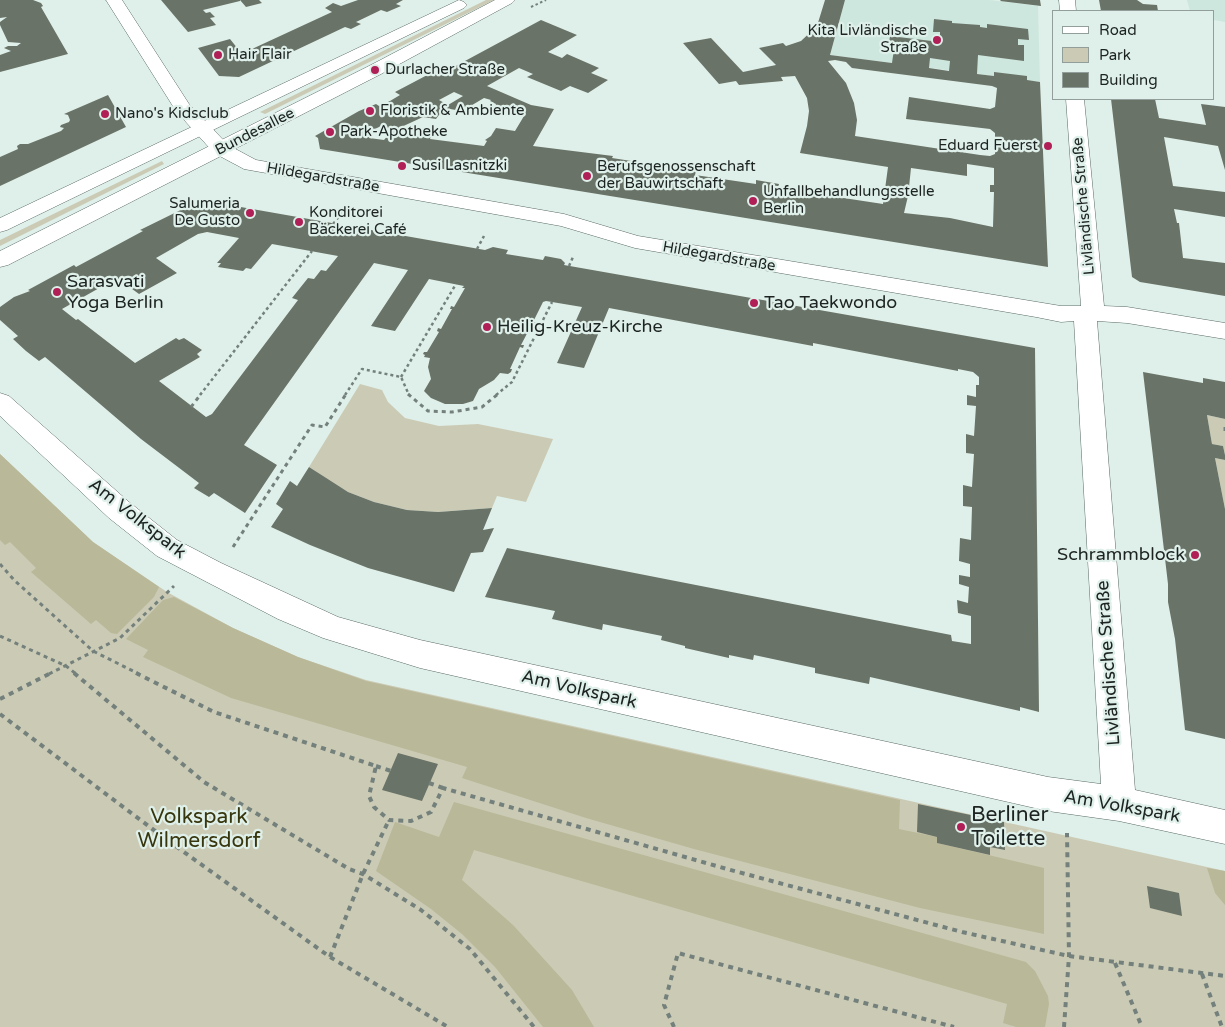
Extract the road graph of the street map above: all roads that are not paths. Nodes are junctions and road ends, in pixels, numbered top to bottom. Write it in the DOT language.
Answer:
graph roads {
  1 [pos="114,0"];
  2 [pos="460,0"];
  3 [pos="470,0"];
  4 [pos="507,0"];
  5 [pos="445,13"];
  6 [pos="1075,100"];
  7 [pos="201,129"];
  8 [pos="221,149"];
  9 [pos="0,226"];
  10 [pos="0,260"];
  11 [pos="1089,313"];
  12 [pos="1225,331"];
  13 [pos="0,402"];
  14 [pos="1119,804"];
  15 [pos="1225,827"];
  1 -- 7 [label="street"];
  2 -- 5 [label="street"];
  3 -- 5 [label="street, Bundesallee"];
  4 -- 8 [label="street, Bundesallee"];
  5 -- 7 [label="street, Bundesallee"];
  6 -- 11 [label="street, Livländische Straße"];
  7 -- 8 [label="street, Hildegardstraße"];
  7 -- 9 [label="street, Bundesallee"];
  8 -- 10 [label="street, Bundesallee"];
  8 -- 11 [label="street, Hildegardstraße"];
  11 -- 12 [label="street, Hildegardstraße"];
  11 -- 14 [label="street, Livländische Straße"];
  13 -- 14 [label="street, Am Volkspark"];
  14 -- 15 [label="street, Am Volkspark"];
}
